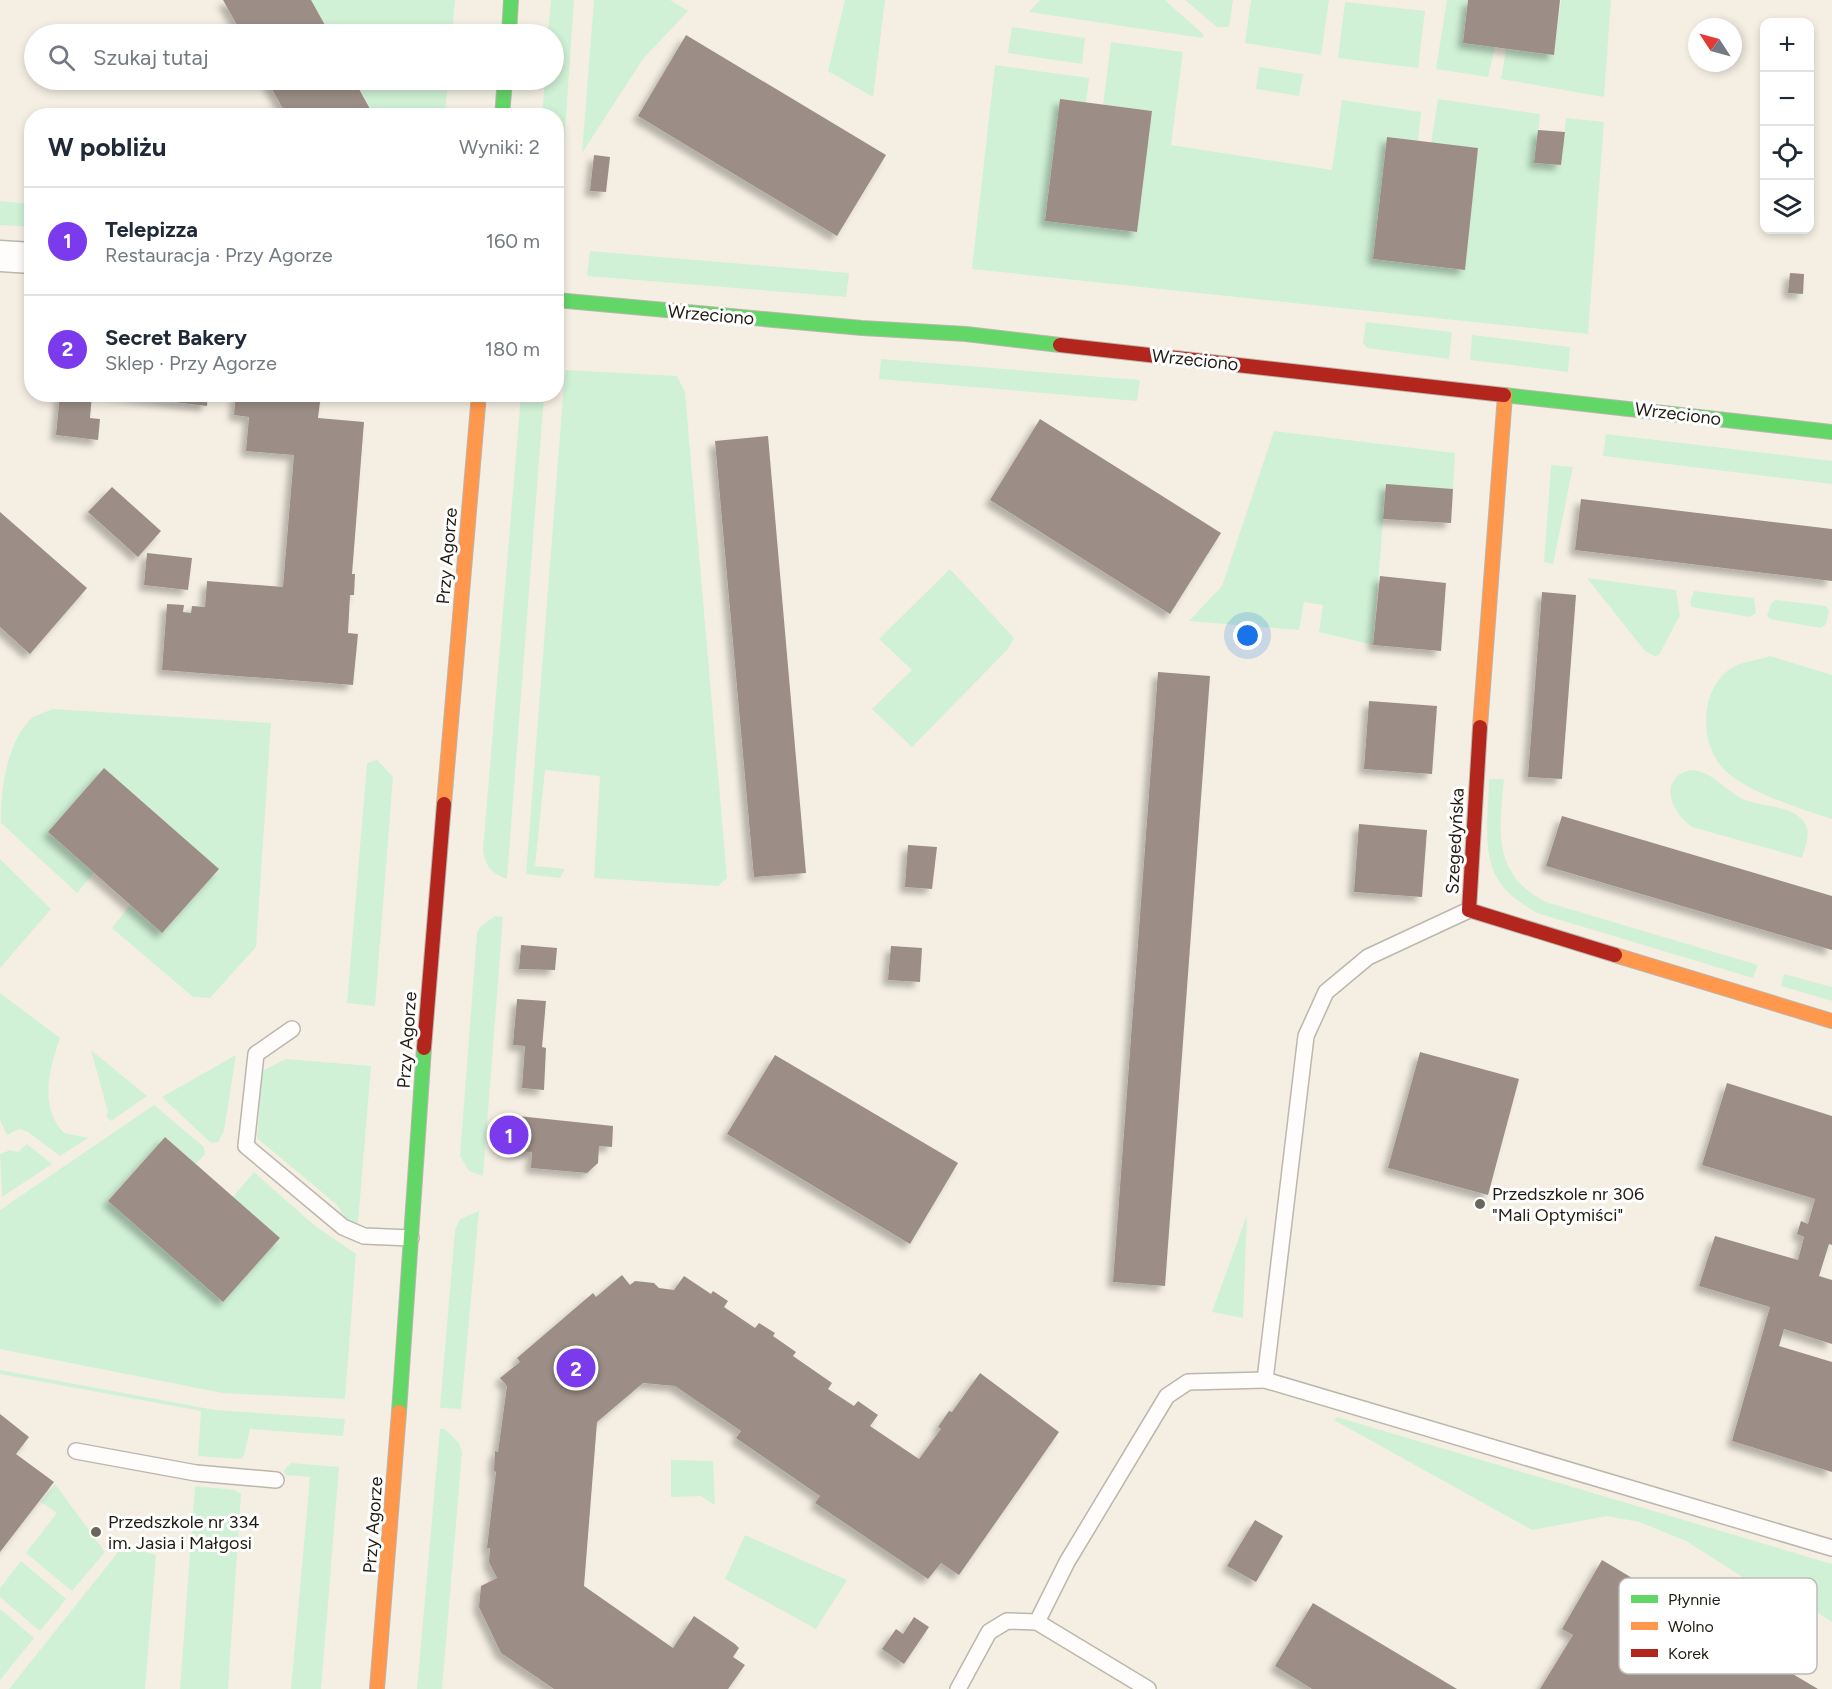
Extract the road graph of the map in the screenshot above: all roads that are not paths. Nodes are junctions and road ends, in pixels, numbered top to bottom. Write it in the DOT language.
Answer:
graph roads {
  1 [pos="511,0"];
  2 [pos="510,24"];
  3 [pos="504,90"];
  4 [pos="503,108"];
  5 [pos="0,256"];
  6 [pos="24,258"];
  7 [pos="564,301"];
  8 [pos="1505,394"];
  9 [pos="478,402"];
  10 [pos="1832,432"];
  11 [pos="1469,910"];
  12 [pos="1832,1021"];
  13 [pos="292,1029"];
  14 [pos="411,1238"];
  15 [pos="1265,1380"];
  16 [pos="76,1451"];
  17 [pos="276,1480"];
  18 [pos="1832,1548"];
  19 [pos="1037,1622"];
  20 [pos="377,1689"];
  21 [pos="958,1689"];
  22 [pos="1148,1689"];
  1 -- 2 [label="street"];
  3 -- 4 [label="street"];
  5 -- 6 [label="street"];
  7 -- 8 [label="street, Wrzeciono"];
  8 -- 10 [label="street, Wrzeciono"];
  8 -- 11 [label="street, Szegedyńska"];
  9 -- 14 [label="street, Przy Agorze"];
  11 -- 12 [label="street, Szegedyńska"];
  11 -- 15 [label="lane"];
  13 -- 14 [label="lane"];
  14 -- 20 [label="street, Przy Agorze"];
  15 -- 18 [label="lane"];
  15 -- 19 [label="lane"];
  16 -- 17 [label="lane"];
  19 -- 21 [label="lane"];
  19 -- 22 [label="lane"];
}
